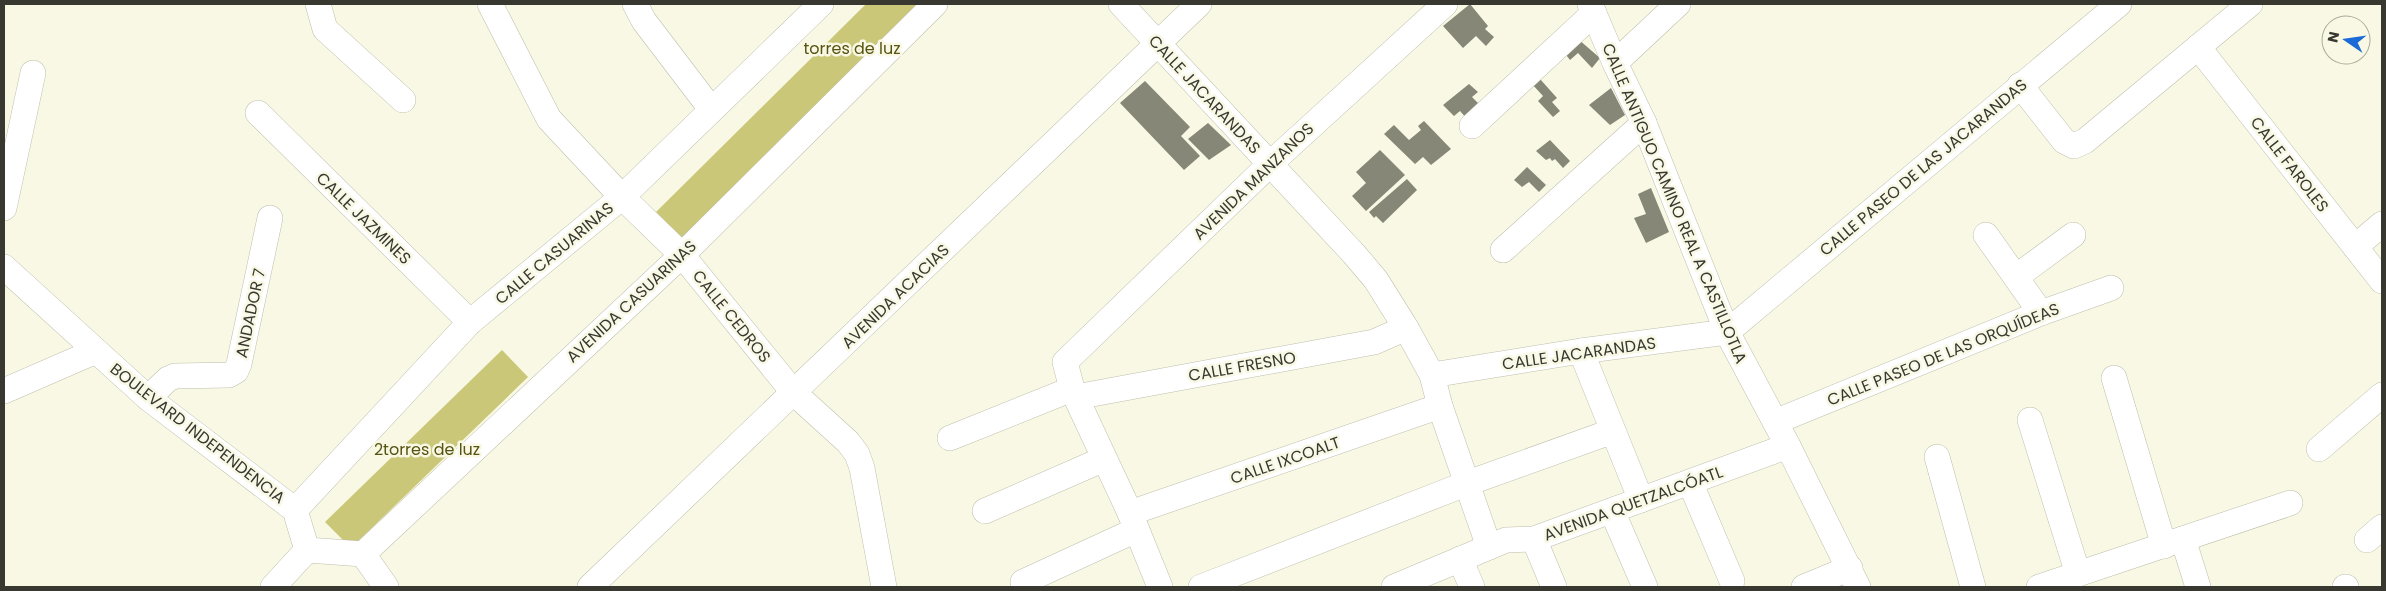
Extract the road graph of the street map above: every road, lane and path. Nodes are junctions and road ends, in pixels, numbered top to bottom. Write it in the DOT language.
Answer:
graph roads {
  1 [pos="318,4"];
  2 [pos="490,4"];
  3 [pos="636,4"];
  4 [pos="819,4"];
  5 [pos="935,4"];
  6 [pos="1121,4"];
  7 [pos="1199,4"];
  8 [pos="1445,4"];
  9 [pos="1678,4"];
  10 [pos="2120,4"];
  11 [pos="2250,4"];
  12 [pos="1592,8"];
  13 [pos="1157,44"];
  14 [pos="2198,47"];
  15 [pos="1614,63"];
  16 [pos="33,73"];
  17 [pos="2020,85"];
  18 [pos="404,100"];
  19 [pos="711,109"];
  20 [pos="258,113"];
  21 [pos="1644,123"];
  22 [pos="1472,126"];
  23 [pos="1270,164"];
  24 [pos="622,197"];
  25 [pos="4,208"];
  26 [pos="270,218"];
  27 [pos="2382,224"];
  28 [pos="1986,235"];
  29 [pos="2073,235"];
  30 [pos="2355,247"];
  31 [pos="1503,250"];
  32 [pos="682,255"];
  33 [pos="4,268"];
  34 [pos="2016,277"];
  35 [pos="2382,281"];
  36 [pos="2111,288"];
  37 [pos="2041,314"];
  38 [pos="470,322"];
  39 [pos="1406,328"];
  40 [pos="1727,332"];
  41 [pos="96,351"];
  42 [pos="1581,351"];
  43 [pos="1432,375"];
  44 [pos="2114,378"];
  45 [pos="4,391"];
  46 [pos="794,392"];
  47 [pos="1074,393"];
  48 [pos="2382,395"];
  49 [pos="148,398"];
  50 [pos="1440,406"];
  51 [pos="2030,420"];
  52 [pos="1775,422"];
  53 [pos="1613,431"];
  54 [pos="950,438"];
  55 [pos="1788,446"];
  56 [pos="2319,449"];
  57 [pos="1937,457"];
  58 [pos="1104,459"];
  59 [pos="1690,482"];
  60 [pos="1468,483"];
  61 [pos="1641,500"];
  62 [pos="2290,504"];
  63 [pos="295,510"];
  64 [pos="984,511"];
  65 [pos="1612,511"];
  66 [pos="1133,522"];
  67 [pos="1534,539"];
  68 [pos="2174,543"];
  69 [pos="1489,547"];
  70 [pos="307,550"];
  71 [pos="363,554"];
  72 [pos="1460,559"];
  73 [pos="2090,577"];
  74 [pos="1854,578"];
  75 [pos="1732,581"];
  76 [pos="1023,582"];
  77 [pos="273,587"];
  78 [pos="386,587"];
  79 [pos="590,587"];
  80 [pos="884,587"];
  81 [pos="1160,587"];
  82 [pos="1201,587"];
  83 [pos="1394,587"];
  84 [pos="1472,587"];
  85 [pos="1554,587"];
  86 [pos="1645,587"];
  87 [pos="1804,587"];
  88 [pos="1974,587"];
  89 [pos="2039,587"];
  90 [pos="2198,587"];
  1 -- 18 [label="street"];
  2 -- 24 [label="street, CALLE CEDROS"];
  3 -- 19 [label="street"];
  4 -- 19 [label="street, CALLE CASUARINAS"];
  5 -- 32 [label="street, AVENIDA CASUARINAS"];
  6 -- 13 [label="street, CALLE JACARANDAS"];
  7 -- 13 [label="street, AVENIDA ACACIAS"];
  8 -- 23 [label="street, AVENIDA MANZANOS"];
  9 -- 15 [label="street"];
  10 -- 17 [label="street, CALLE PASEO DE LAS JACARANDAS"];
  11 -- 14 [label="street"];
  12 -- 15 [label="street, CALLE ANTIGUO CAMINO REAL A CASTILLOTLA"];
  12 -- 22 [label="street"];
  13 -- 23 [label="street, CALLE JACARANDAS"];
  13 -- 46 [label="street, AVENIDA ACACIAS"];
  14 -- 17 [label="street"];
  14 -- 30 [label="street, CALLE FAROLES"];
  15 -- 21 [label="street, CALLE ANTIGUO CAMINO REAL A CASTILLOTLA"];
  16 -- 25 [label="street"];
  17 -- 40 [label="street, CALLE PASEO DE LAS JACARANDAS"];
  19 -- 24 [label="street, CALLE CASUARINAS"];
  20 -- 38 [label="street, CALLE JAZMINES"];
  21 -- 31 [label="street"];
  21 -- 40 [label="street, CALLE ANTIGUO CAMINO REAL A CASTILLOTLA"];
  23 -- 39 [label="street, CALLE JACARANDAS"];
  23 -- 47 [label="street, AVENIDA MANZANOS"];
  24 -- 32 [label="street, CALLE CEDROS"];
  24 -- 38 [label="street, CALLE CASUARINAS"];
  26 -- 49 [label="street, ANDADOR 7"];
  27 -- 30 [label="street"];
  28 -- 34 [label="street"];
  29 -- 34 [label="street"];
  30 -- 35 [label="street, CALLE FAROLES"];
  32 -- 46 [label="street, CALLE CEDROS"];
  32 -- 71 [label="street, AVENIDA CASUARINAS"];
  33 -- 41 [label="street, BOULEVARD INDEPENDENCIA"];
  34 -- 37 [label="street"];
  36 -- 37 [label="street, CALLE PASEO DE LAS ORQUÍDEAS"];
  37 -- 52 [label="street, CALLE PASEO DE LAS ORQUÍDEAS"];
  38 -- 63 [label="street, CALLE CASUARINAS"];
  39 -- 43 [label="street, CALLE JACARANDAS"];
  39 -- 47 [label="street, CALLE FRESNO"];
  40 -- 42 [label="street, CALLE JACARANDAS"];
  40 -- 52 [label="street, CALLE ANTIGUO CAMINO REAL A CASTILLOTLA"];
  41 -- 45 [label="street"];
  41 -- 49 [label="street, BOULEVARD INDEPENDENCIA"];
  42 -- 43 [label="street, CALLE JACARANDAS"];
  42 -- 53 [label="street"];
  43 -- 50 [label="street, CALLE JACARANDAS"];
  44 -- 68 [label="street"];
  46 -- 79 [label="street, AVENIDA ACACIAS"];
  46 -- 80 [label="street, CALLE CEDROS"];
  47 -- 54 [label="street, CALLE FRESNO"];
  47 -- 58 [label="street"];
  48 -- 56 [label="street"];
  49 -- 63 [label="street, BOULEVARD INDEPENDENCIA"];
  50 -- 60 [label="street, CALLE JACARANDAS"];
  50 -- 66 [label="street, CALLE IXCOALT"];
  51 -- 73 [label="street"];
  52 -- 55 [label="street, CALLE ANTIGUO CAMINO REAL A CASTILLOTLA"];
  53 -- 60 [label="street"];
  53 -- 61 [label="street"];
  55 -- 59 [label="street, AVENIDA QUETZALCÓATL"];
  55 -- 74 [label="street, CALLE ANTIGUO CAMINO REAL A CASTILLOTLA"];
  57 -- 88 [label="street"];
  58 -- 64 [label="street"];
  58 -- 66 [label="street"];
  59 -- 61 [label="street, AVENIDA QUETZALCÓATL"];
  59 -- 75 [label="street"];
  60 -- 69 [label="street, CALLE JACARANDAS"];
  60 -- 82 [label="street"];
  61 -- 65 [label="street, AVENIDA QUETZALCÓATL"];
  62 -- 68 [label="street"];
  63 -- 70 [label="street, BOULEVARD INDEPENDENCIA"];
  65 -- 67 [label="street, AVENIDA QUETZALCÓATL"];
  65 -- 86 [label="street"];
  66 -- 76 [label="street, CALLE IXCOALT"];
  66 -- 81 [label="street"];
  67 -- 69 [label="street, AVENIDA QUETZALCÓATL"];
  67 -- 85 [label="street"];
  68 -- 73 [label="street"];
  68 -- 90 [label="street"];
  69 -- 72 [label="street, AVENIDA QUETZALCÓATL"];
  70 -- 71 [label="street"];
  70 -- 77 [label="street"];
  71 -- 78 [label="street"];
  72 -- 83 [label="street, AVENIDA QUETZALCÓATL"];
  72 -- 84 [label="street"];
  73 -- 89 [label="street"];
  74 -- 87 [label="street"];
}
